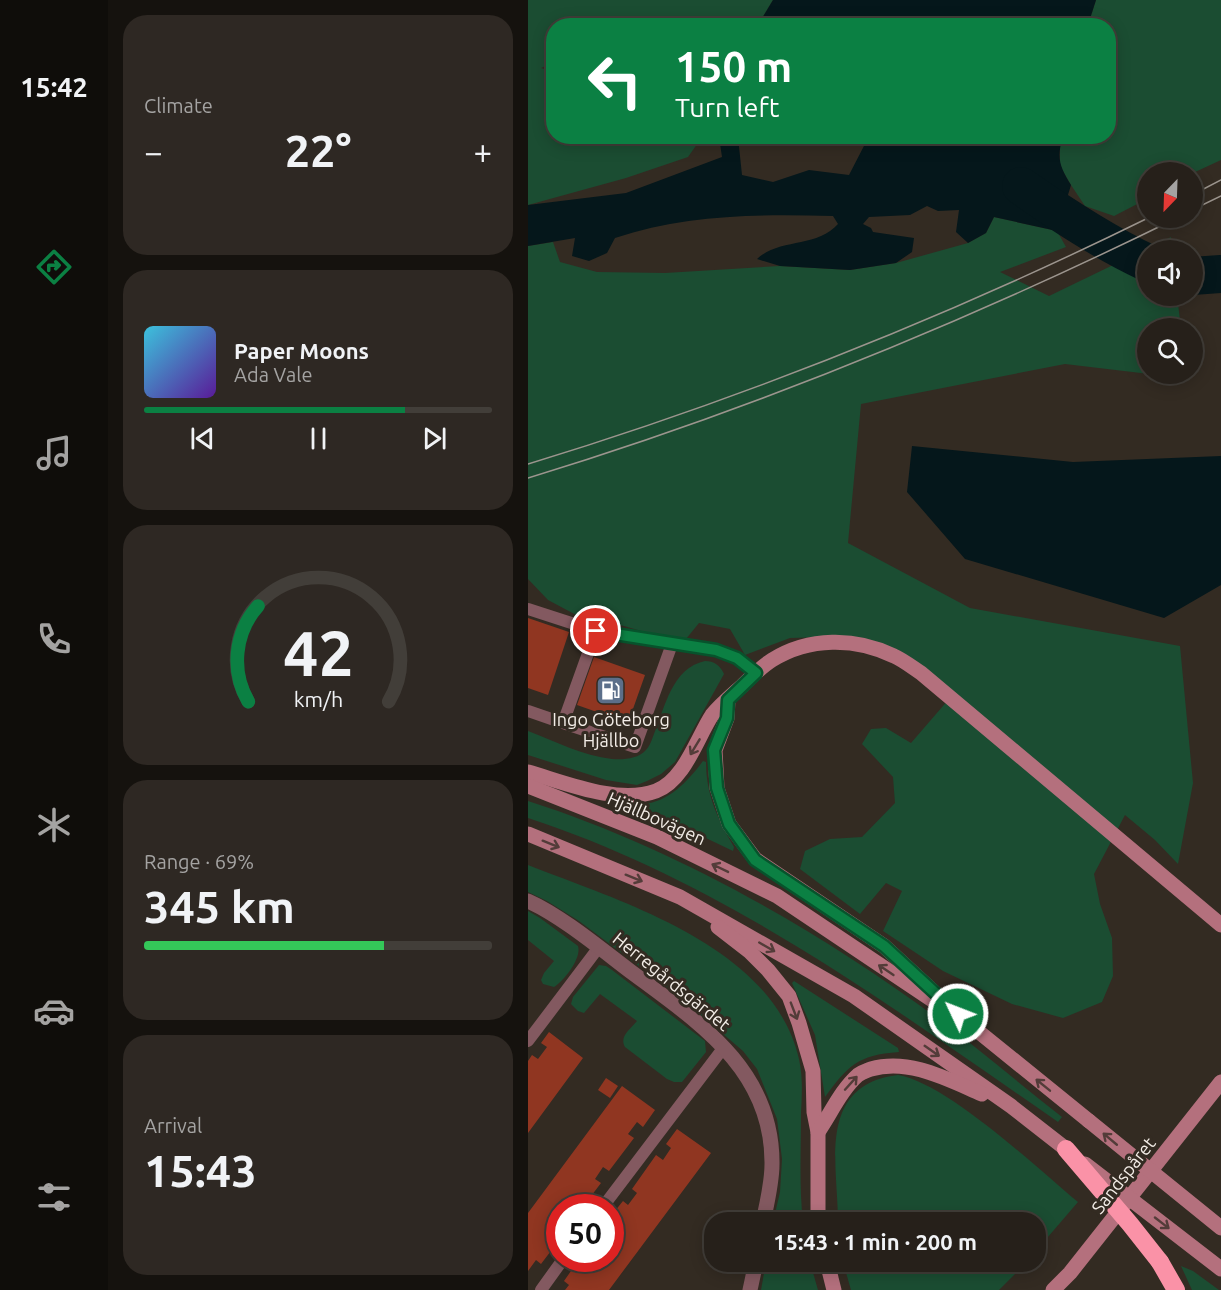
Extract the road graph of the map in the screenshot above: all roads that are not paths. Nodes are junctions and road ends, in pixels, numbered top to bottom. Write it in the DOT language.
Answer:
graph roads {
  1 [pos="528,609"];
  2 [pos="596,631"];
  3 [pos="672,644"];
  4 [pos="756,673"];
  5 [pos="728,700"];
  6 [pos="528,711"];
  7 [pos="563,723"];
  8 [pos="528,771"];
  9 [pos="528,786"];
  10 [pos="528,834"];
  11 [pos="680,897"];
  12 [pos="528,901"];
  13 [pos="1221,925"];
  14 [pos="599,947"];
  15 [pos="974,1028"];
  16 [pos="528,1041"];
  17 [pos="724,1047"];
  18 [pos="1221,1082"];
  19 [pos="1011,1106"];
  20 [pos="818,1132"];
  21 [pos="1066,1149"];
  22 [pos="613,1194"];
  23 [pos="765,1212"];
  24 [pos="818,1212"];
  25 [pos="1221,1228"];
  26 [pos="1221,1269"];
  27 [pos="554,1272"];
  28 [pos="754,1272"];
  29 [pos="830,1272"];
  30 [pos="540,1290"];
  31 [pos="750,1290"];
  32 [pos="834,1290"];
  33 [pos="1053,1290"];
  34 [pos="1176,1290"];
  1 -- 2 [label="lane"];
  2 -- 3 [label="lane"];
  2 -- 7 [label="lane"];
  3 -- 4 [label="lane"];
  3 -- 7 [label="lane"];
  4 -- 5 [label="main road"];
  4 -- 13 [label="main road"];
  5 -- 8 [label="main road, one-way"];
  5 -- 15 [label="main road"];
  6 -- 7 [label="lane"];
  15 -- 9 [label="main road, Hjällbovägen, one-way"];
  10 -- 11 [label="main road, one-way"];
  11 -- 19 [label="main road, one-way"];
  11 -- 20 [label="main road, one-way"];
  12 -- 14 [label="street, Herregårdsgärdet"];
  14 -- 16 [label="lane"];
  14 -- 17 [label="street, Herregårdsgärdet"];
  25 -- 15 [label="main road, Hjällbovägen, one-way, bridge"];
  17 -- 22 [label="lane"];
  17 -- 23 [label="street, Herregårdsgärdet"];
  18 -- 33 [label="main road, Sandspåret"];
  20 -- 19 [label="main road, one-way"];
  19 -- 21 [label="main road"];
  20 -- 24 [label="main road"];
  21 -- 26 [label="main road, one-way, bridge"];
  21 -- 34 [label="highway, bridge"];
  27 -- 30 [label="lane"];
  28 -- 31 [label="street"];
  29 -- 32 [label="main road"];
}
